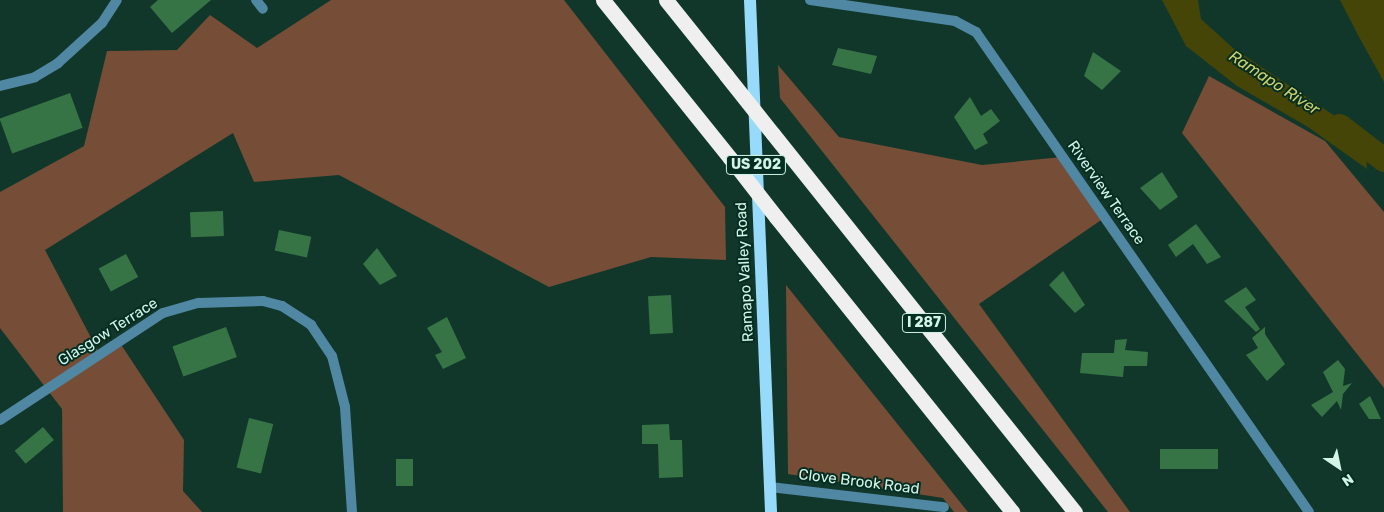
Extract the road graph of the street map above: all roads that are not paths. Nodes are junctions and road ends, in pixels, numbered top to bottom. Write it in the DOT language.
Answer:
graph roads {
  1 [pos="117,0"];
  2 [pos="603,0"];
  3 [pos="666,0"];
  4 [pos="750,0"];
  5 [pos="810,0"];
  6 [pos="0,86"];
  7 [pos="0,420"];
  8 [pos="770,487"];
  9 [pos="944,507"];
  10 [pos="352,512"];
  11 [pos="771,512"];
  12 [pos="1012,512"];
  13 [pos="1076,512"];
  14 [pos="1308,512"];
  1 -- 6 [label="street"];
  2 -- 12 [label="highway, bridge"];
  3 -- 13 [label="highway, I 287, bridge"];
  4 -- 8 [label="main road, Ramapo Valley Road / US 202"];
  5 -- 14 [label="street, Riverview Terrace"];
  7 -- 10 [label="street, Glasgow Terrace"];
  8 -- 9 [label="street, Clove Brook Road"];
  8 -- 11 [label="main road, Ramapo Valley Road / US 202"];
}
